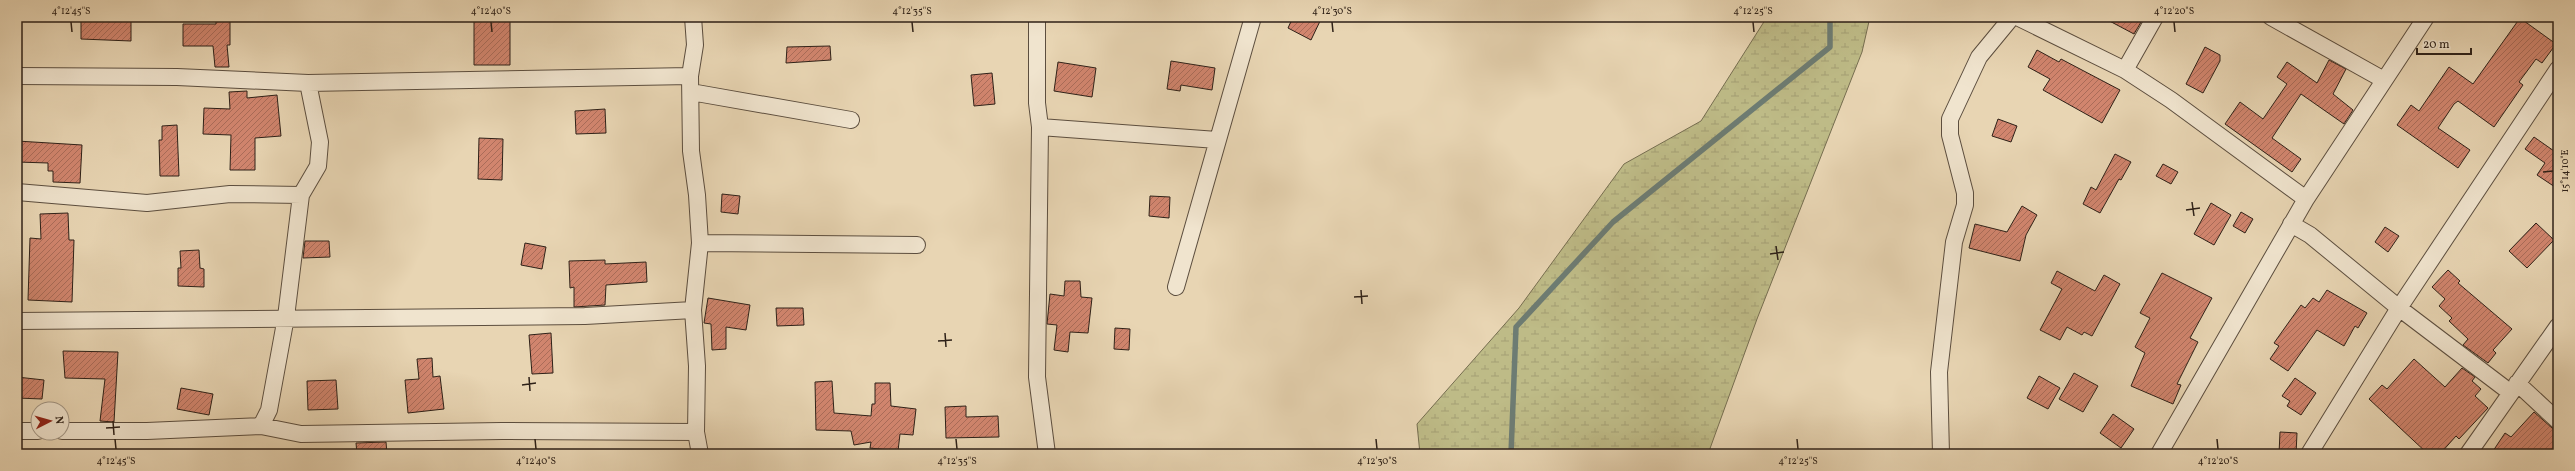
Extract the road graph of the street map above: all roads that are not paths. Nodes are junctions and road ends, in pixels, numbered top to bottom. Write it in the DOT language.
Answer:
graph roads {
  1 [pos="693,17"];
  2 [pos="1037,17"];
  3 [pos="1253,17"];
  4 [pos="2012,17"];
  5 [pos="2017,17"];
  6 [pos="2155,17"];
  7 [pos="2271,17"];
  8 [pos="2426,17"];
  9 [pos="2558,69"];
  10 [pos="2125,70"];
  11 [pos="17,76"];
  12 [pos="2384,80"];
  13 [pos="308,83"];
  14 [pos="690,84"];
  15 [pos="851,120"];
  16 [pos="1040,127"];
  17 [pos="1217,140"];
  18 [pos="17,192"];
  19 [pos="300,195"];
  20 [pos="2306,199"];
  21 [pos="2291,224"];
  22 [pos="700,243"];
  23 [pos="917,245"];
  24 [pos="1176,288"];
  25 [pos="2399,308"];
  26 [pos="693,310"];
  27 [pos="286,318"];
  28 [pos="17,321"];
  29 [pos="2558,326"];
  30 [pos="2514,388"];
  31 [pos="2558,421"];
  32 [pos="261,426"];
  33 [pos="17,431"];
  34 [pos="30,431"];
  35 [pos="70,431"];
  36 [pos="696,432"];
  37 [pos="700,454"];
  38 [pos="1047,454"];
  39 [pos="1941,454"];
  40 [pos="2160,454"];
  41 [pos="2310,454"];
  42 [pos="2468,454"];
  1 -- 14 [label="street"];
  2 -- 16 [label="street"];
  3 -- 17 [label="street"];
  4 -- 39 [label="street"];
  5 -- 10 [label="street"];
  6 -- 10 [label="street"];
  7 -- 12 [label="street"];
  8 -- 12 [label="street"];
  9 -- 25 [label="street"];
  10 -- 20 [label="street"];
  11 -- 13 [label="street"];
  12 -- 20 [label="street"];
  13 -- 14 [label="street"];
  13 -- 19 [label="street"];
  14 -- 15 [label="street"];
  14 -- 22 [label="street"];
  16 -- 17 [label="street"];
  16 -- 38 [label="street"];
  17 -- 24 [label="street"];
  18 -- 19 [label="street"];
  19 -- 27 [label="street"];
  20 -- 21 [label="street"];
  21 -- 25 [label="street"];
  21 -- 40 [label="street"];
  22 -- 23 [label="street"];
  22 -- 26 [label="street"];
  25 -- 30 [label="street"];
  25 -- 41 [label="street"];
  26 -- 27 [label="street"];
  26 -- 36 [label="street"];
  27 -- 28 [label="street"];
  27 -- 32 [label="street"];
  29 -- 30 [label="street"];
  30 -- 31 [label="street"];
  30 -- 42 [label="street"];
  32 -- 35 [label="street"];
  32 -- 36 [label="street"];
  33 -- 34 [label="street"];
  36 -- 37 [label="street"];
}
